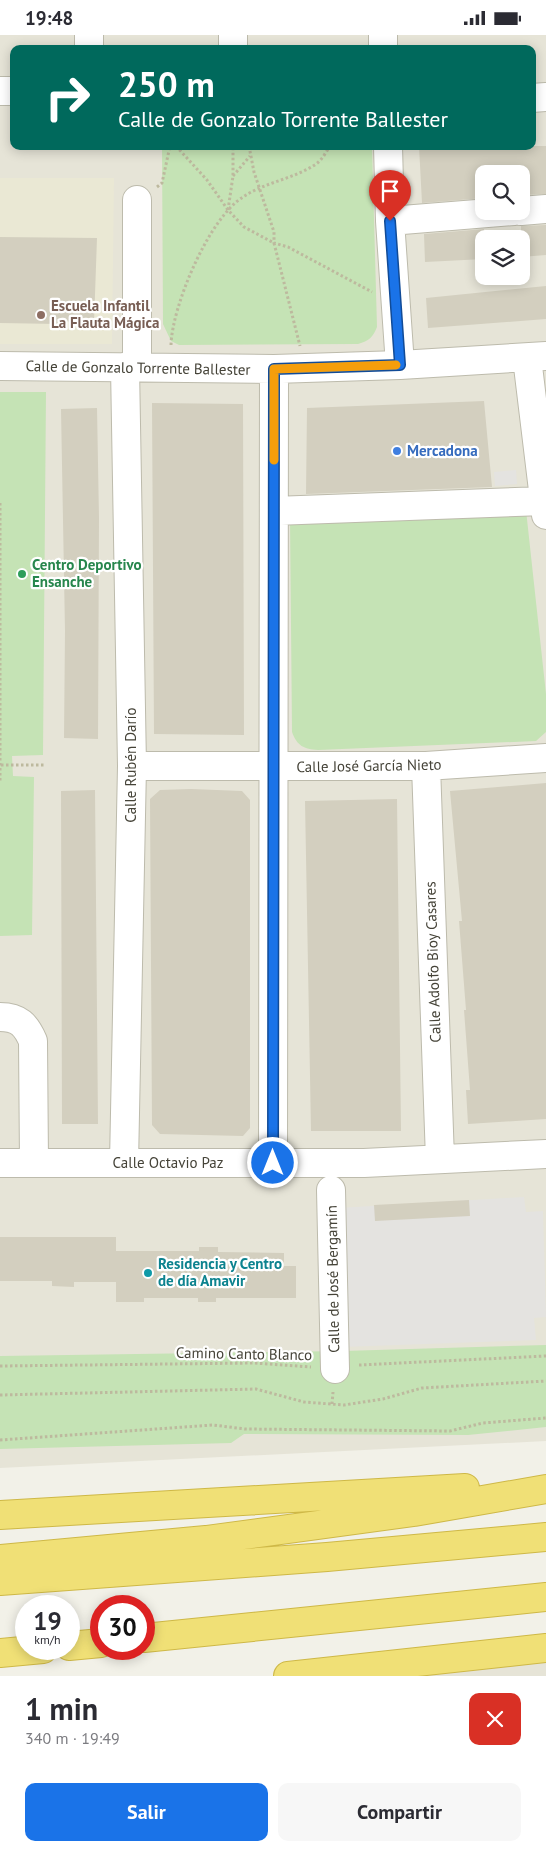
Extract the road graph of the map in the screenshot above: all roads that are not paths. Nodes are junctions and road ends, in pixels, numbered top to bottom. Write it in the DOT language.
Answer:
graph roads {
  1 [pos="388,150"];
  2 [pos="137,200"];
  3 [pos="546,209"];
  4 [pos="530,210"];
  5 [pos="475,214"];
  6 [pos="390,221"];
  7 [pos="537,357"];
  8 [pos="400,365"];
  9 [pos="0,366"];
  10 [pos="131,367"];
  11 [pos="274,369"];
  12 [pos="545,508"];
  13 [pos="274,511"];
  14 [pos="546,758"];
  15 [pos="132,766"];
  16 [pos="426,766"];
  17 [pos="274,767"];
  18 [pos="0,1017"];
  19 [pos="546,1154"];
  20 [pos="440,1159"];
  21 [pos="0,1163"];
  22 [pos="34,1163"];
  23 [pos="124,1163"];
  24 [pos="273,1163"];
  25 [pos="331,1190"];
  26 [pos="335,1369"];
  27 [pos="546,1483"];
  28 [pos="546,1489"];
  29 [pos="0,1515"];
  30 [pos="546,1537"];
  31 [pos="11,1558"];
  32 [pos="0,1581"];
  33 [pos="546,1597"];
  34 [pos="155,1637"];
  35 [pos="546,1648"];
  36 [pos="15,1652"];
  37 [pos="0,1653"];
  38 [pos="287,1676"];
  1 -- 6 [label="street"];
  2 -- 10 [label="street, Calle Rubén Darío"];
  3 -- 4 [label="street"];
  5 -- 6 [label="street"];
  6 -- 8 [label="street"];
  7 -- 8 [label="street, Calle de Gonzalo Torrente Ballester"];
  7 -- 12 [label="street"];
  8 -- 11 [label="street, Calle de Gonzalo Torrente Ballester"];
  9 -- 10 [label="street, Calle de Gonzalo Torrente Ballester"];
  10 -- 11 [label="street, Calle de Gonzalo Torrente Ballester"];
  10 -- 15 [label="street, Calle Rubén Darío"];
  11 -- 13 [label="street"];
  12 -- 13 [label="street"];
  13 -- 17 [label="street"];
  14 -- 16 [label="street, Calle José García Nieto"];
  15 -- 17 [label="street, Calle José García Nieto"];
  15 -- 23 [label="street, Calle Rubén Darío"];
  16 -- 17 [label="street, Calle José García Nieto"];
  16 -- 20 [label="street, Calle Adolfo Bioy Casares"];
  17 -- 24 [label="street"];
  18 -- 22 [label="street"];
  19 -- 20 [label="street, Calle Octavio Paz"];
  20 -- 24 [label="street, Calle Octavio Paz"];
  21 -- 22 [label="street, Calle Octavio Paz"];
  22 -- 23 [label="street, Calle Octavio Paz"];
  23 -- 24 [label="street, Calle Octavio Paz"];
  25 -- 26 [label="street, Calle de José Bergamín"];
  27 -- 29 [label="highway"];
  28 -- 31 [label="highway"];
  30 -- 32 [label="highway"];
  33 -- 34 [label="highway"];
  35 -- 38 [label="highway"];
  36 -- 37 [label="highway"];
}
